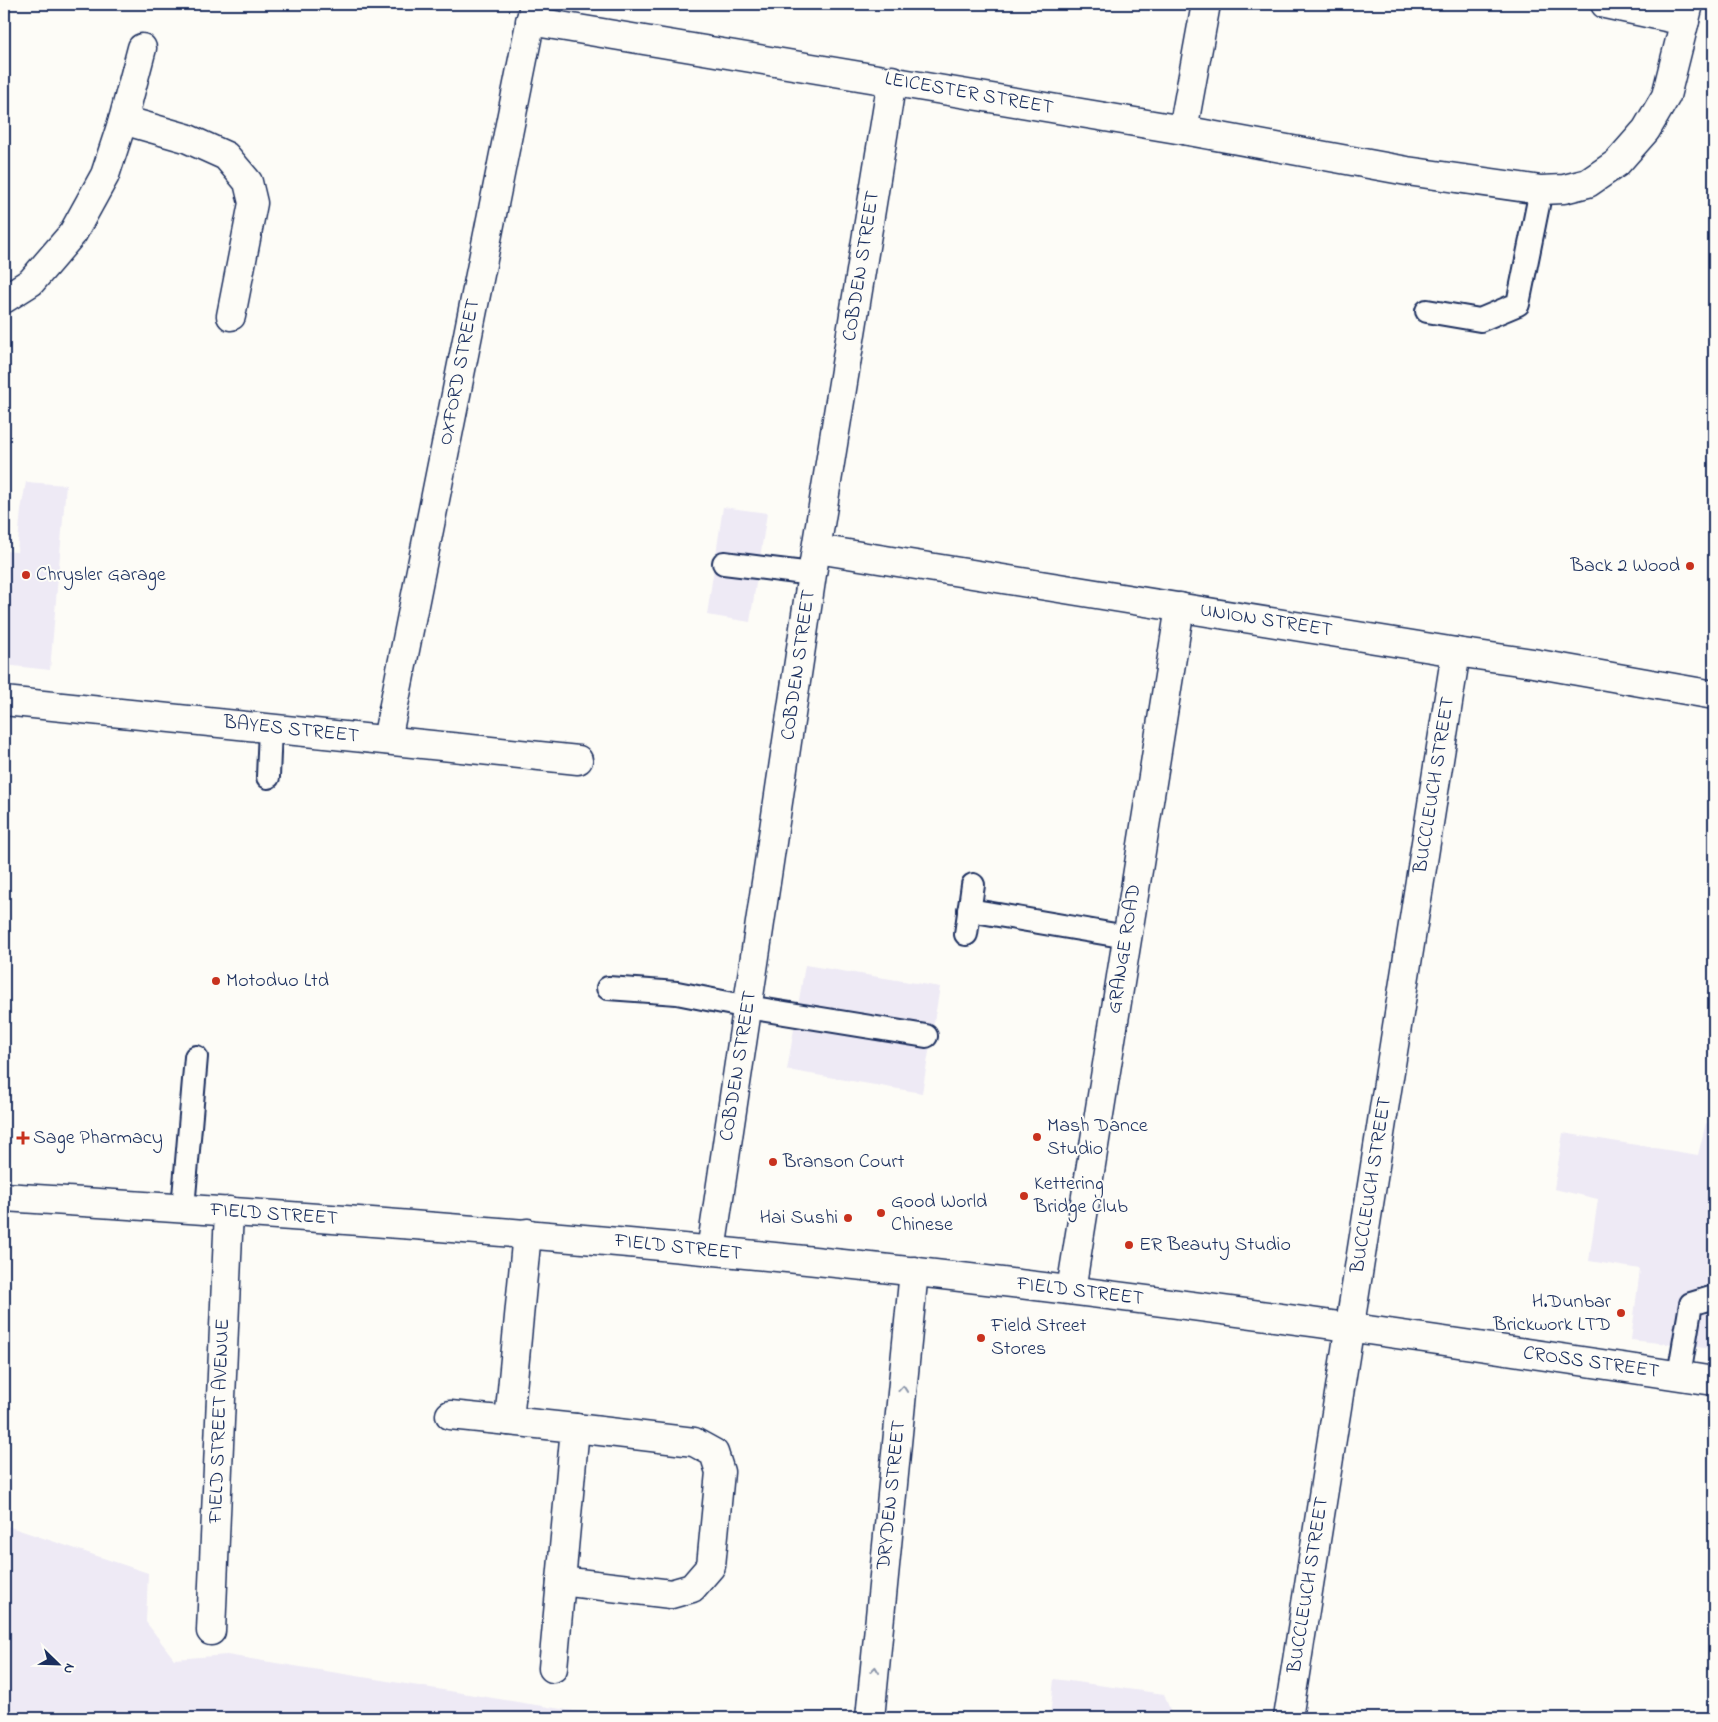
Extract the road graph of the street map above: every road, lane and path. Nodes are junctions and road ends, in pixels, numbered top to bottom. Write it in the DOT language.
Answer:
graph roads {
  1 [pos="1206,4"];
  2 [pos="1605,4"];
  3 [pos="532,12"];
  4 [pos="1687,12"];
  5 [pos="142,48"];
  6 [pos="892,80"];
  7 [pos="123,120"];
  8 [pos="1183,130"];
  9 [pos="1541,190"];
  10 [pos="4,299"];
  11 [pos="1428,311"];
  12 [pos="231,316"];
  13 [pos="815,562"];
  14 [pos="724,563"];
  15 [pos="1180,607"];
  16 [pos="1456,652"];
  17 [pos="1714,695"];
  18 [pos="4,701"];
  19 [pos="270,728"];
  20 [pos="386,740"];
  21 [pos="578,760"];
  22 [pos="268,777"];
  23 [pos="973,885"];
  24 [pos="969,910"];
  25 [pos="966,934"];
  26 [pos="1127,937"];
  27 [pos="608,988"];
  28 [pos="748,1007"];
  29 [pos="926,1036"];
  30 [pos="196,1057"];
  31 [pos="4,1197"];
  32 [pos="183,1208"];
  33 [pos="229,1211"];
  34 [pos="528,1233"];
  35 [pos="711,1251"];
  36 [pos="914,1272"];
  37 [pos="1070,1290"];
  38 [pos="1714,1297"];
  39 [pos="1349,1327"];
  40 [pos="1679,1375"];
  41 [pos="1714,1380"];
  42 [pos="450,1415"];
  43 [pos="509,1421"];
  44 [pos="575,1428"];
  45 [pos="561,1581"];
  46 [pos="211,1631"];
  47 [pos="553,1668"];
  48 [pos="870,1718"];
  49 [pos="1288,1718"];
  1 -- 8 [label="street"];
  2 -- 4 [label="street"];
  3 -- 6 [label="street, LEICESTER STREET"];
  3 -- 20 [label="street, OXFORD STREET"];
  4 -- 9 [label="street, LEICESTER STREET"];
  5 -- 7 [label="street"];
  6 -- 8 [label="street, LEICESTER STREET"];
  6 -- 13 [label="street, COBDEN STREET"];
  7 -- 10 [label="street"];
  7 -- 12 [label="street"];
  8 -- 9 [label="street, LEICESTER STREET"];
  9 -- 11 [label="lane"];
  13 -- 14 [label="lane"];
  13 -- 15 [label="street, UNION STREET"];
  13 -- 28 [label="street, COBDEN STREET"];
  15 -- 16 [label="street, UNION STREET"];
  15 -- 26 [label="street, GRANGE ROAD"];
  16 -- 17 [label="street, UNION STREET"];
  16 -- 39 [label="street, BUCCLEUCH STREET"];
  18 -- 19 [label="street, BAYES STREET"];
  19 -- 20 [label="street, BAYES STREET"];
  19 -- 22 [label="lane"];
  20 -- 21 [label="street, BAYES STREET"];
  23 -- 24 [label="lane"];
  24 -- 25 [label="lane"];
  24 -- 26 [label="lane"];
  26 -- 37 [label="street, GRANGE ROAD"];
  27 -- 28 [label="lane"];
  28 -- 29 [label="lane"];
  28 -- 35 [label="street, COBDEN STREET"];
  30 -- 32 [label="lane"];
  31 -- 32 [label="street, FIELD STREET"];
  32 -- 33 [label="street, FIELD STREET"];
  33 -- 34 [label="street, FIELD STREET"];
  33 -- 46 [label="street, FIELD STREET AVENUE"];
  34 -- 35 [label="street, FIELD STREET"];
  34 -- 43 [label="street"];
  35 -- 36 [label="street, FIELD STREET"];
  36 -- 37 [label="street, FIELD STREET"];
  48 -- 36 [label="street, DRYDEN STREET, one-way"];
  37 -- 39 [label="street, FIELD STREET"];
  38 -- 40 [label="lane"];
  39 -- 40 [label="street, CROSS STREET"];
  39 -- 49 [label="street, BUCCLEUCH STREET"];
  40 -- 41 [label="street, CROSS STREET"];
  42 -- 43 [label="street"];
  43 -- 44 [label="street"];
  44 -- 45 [label="street"];
  44 -- 45 [label="street"];
  45 -- 47 [label="street"];
}
